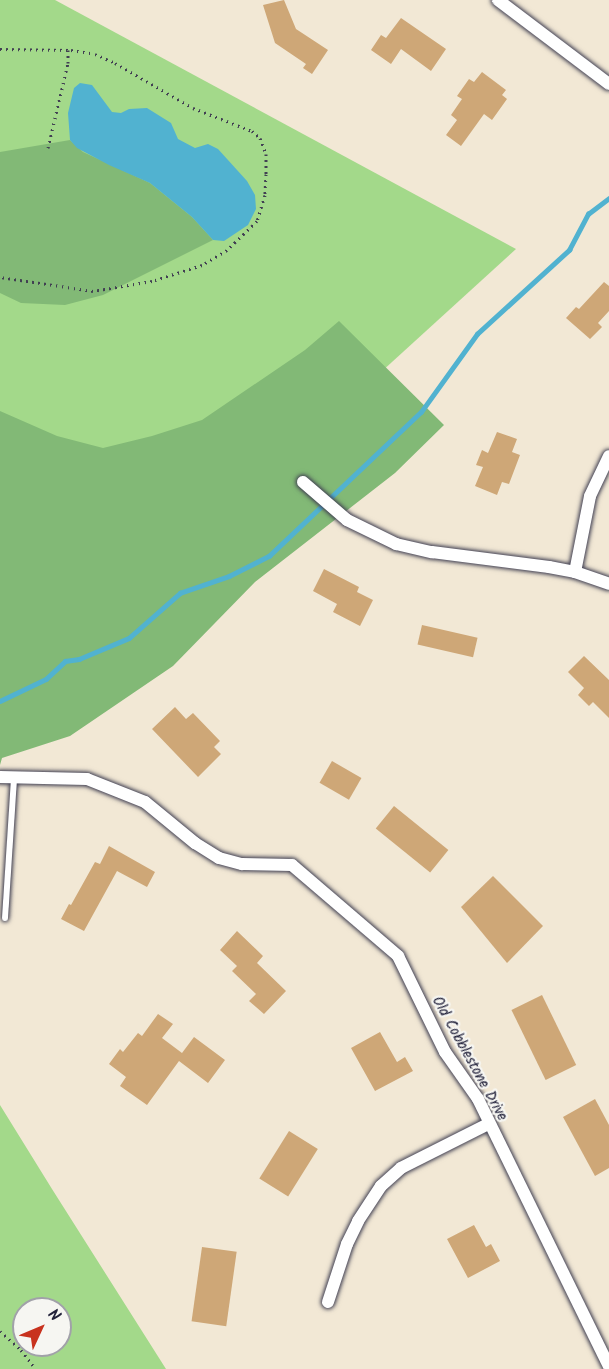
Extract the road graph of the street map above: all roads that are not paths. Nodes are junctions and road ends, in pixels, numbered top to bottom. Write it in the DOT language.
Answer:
graph roads {
  1 [pos="498,0"];
  2 [pos="609,84"];
  3 [pos="609,456"];
  4 [pos="303,482"];
  5 [pos="575,572"];
  6 [pos="609,584"];
  7 [pos="0,777"];
  8 [pos="14,778"];
  9 [pos="4,918"];
  10 [pos="488,1124"];
  11 [pos="328,1302"];
  12 [pos="609,1366"];
  1 -- 2 [label="street"];
  3 -- 5 [label="street"];
  4 -- 5 [label="street"];
  5 -- 6 [label="street"];
  7 -- 8 [label="street"];
  8 -- 9 [label="lane"];
  8 -- 10 [label="street, Old Cobblestone Drive"];
  10 -- 11 [label="street"];
  10 -- 12 [label="street, Old Cobblestone Drive"];
}
